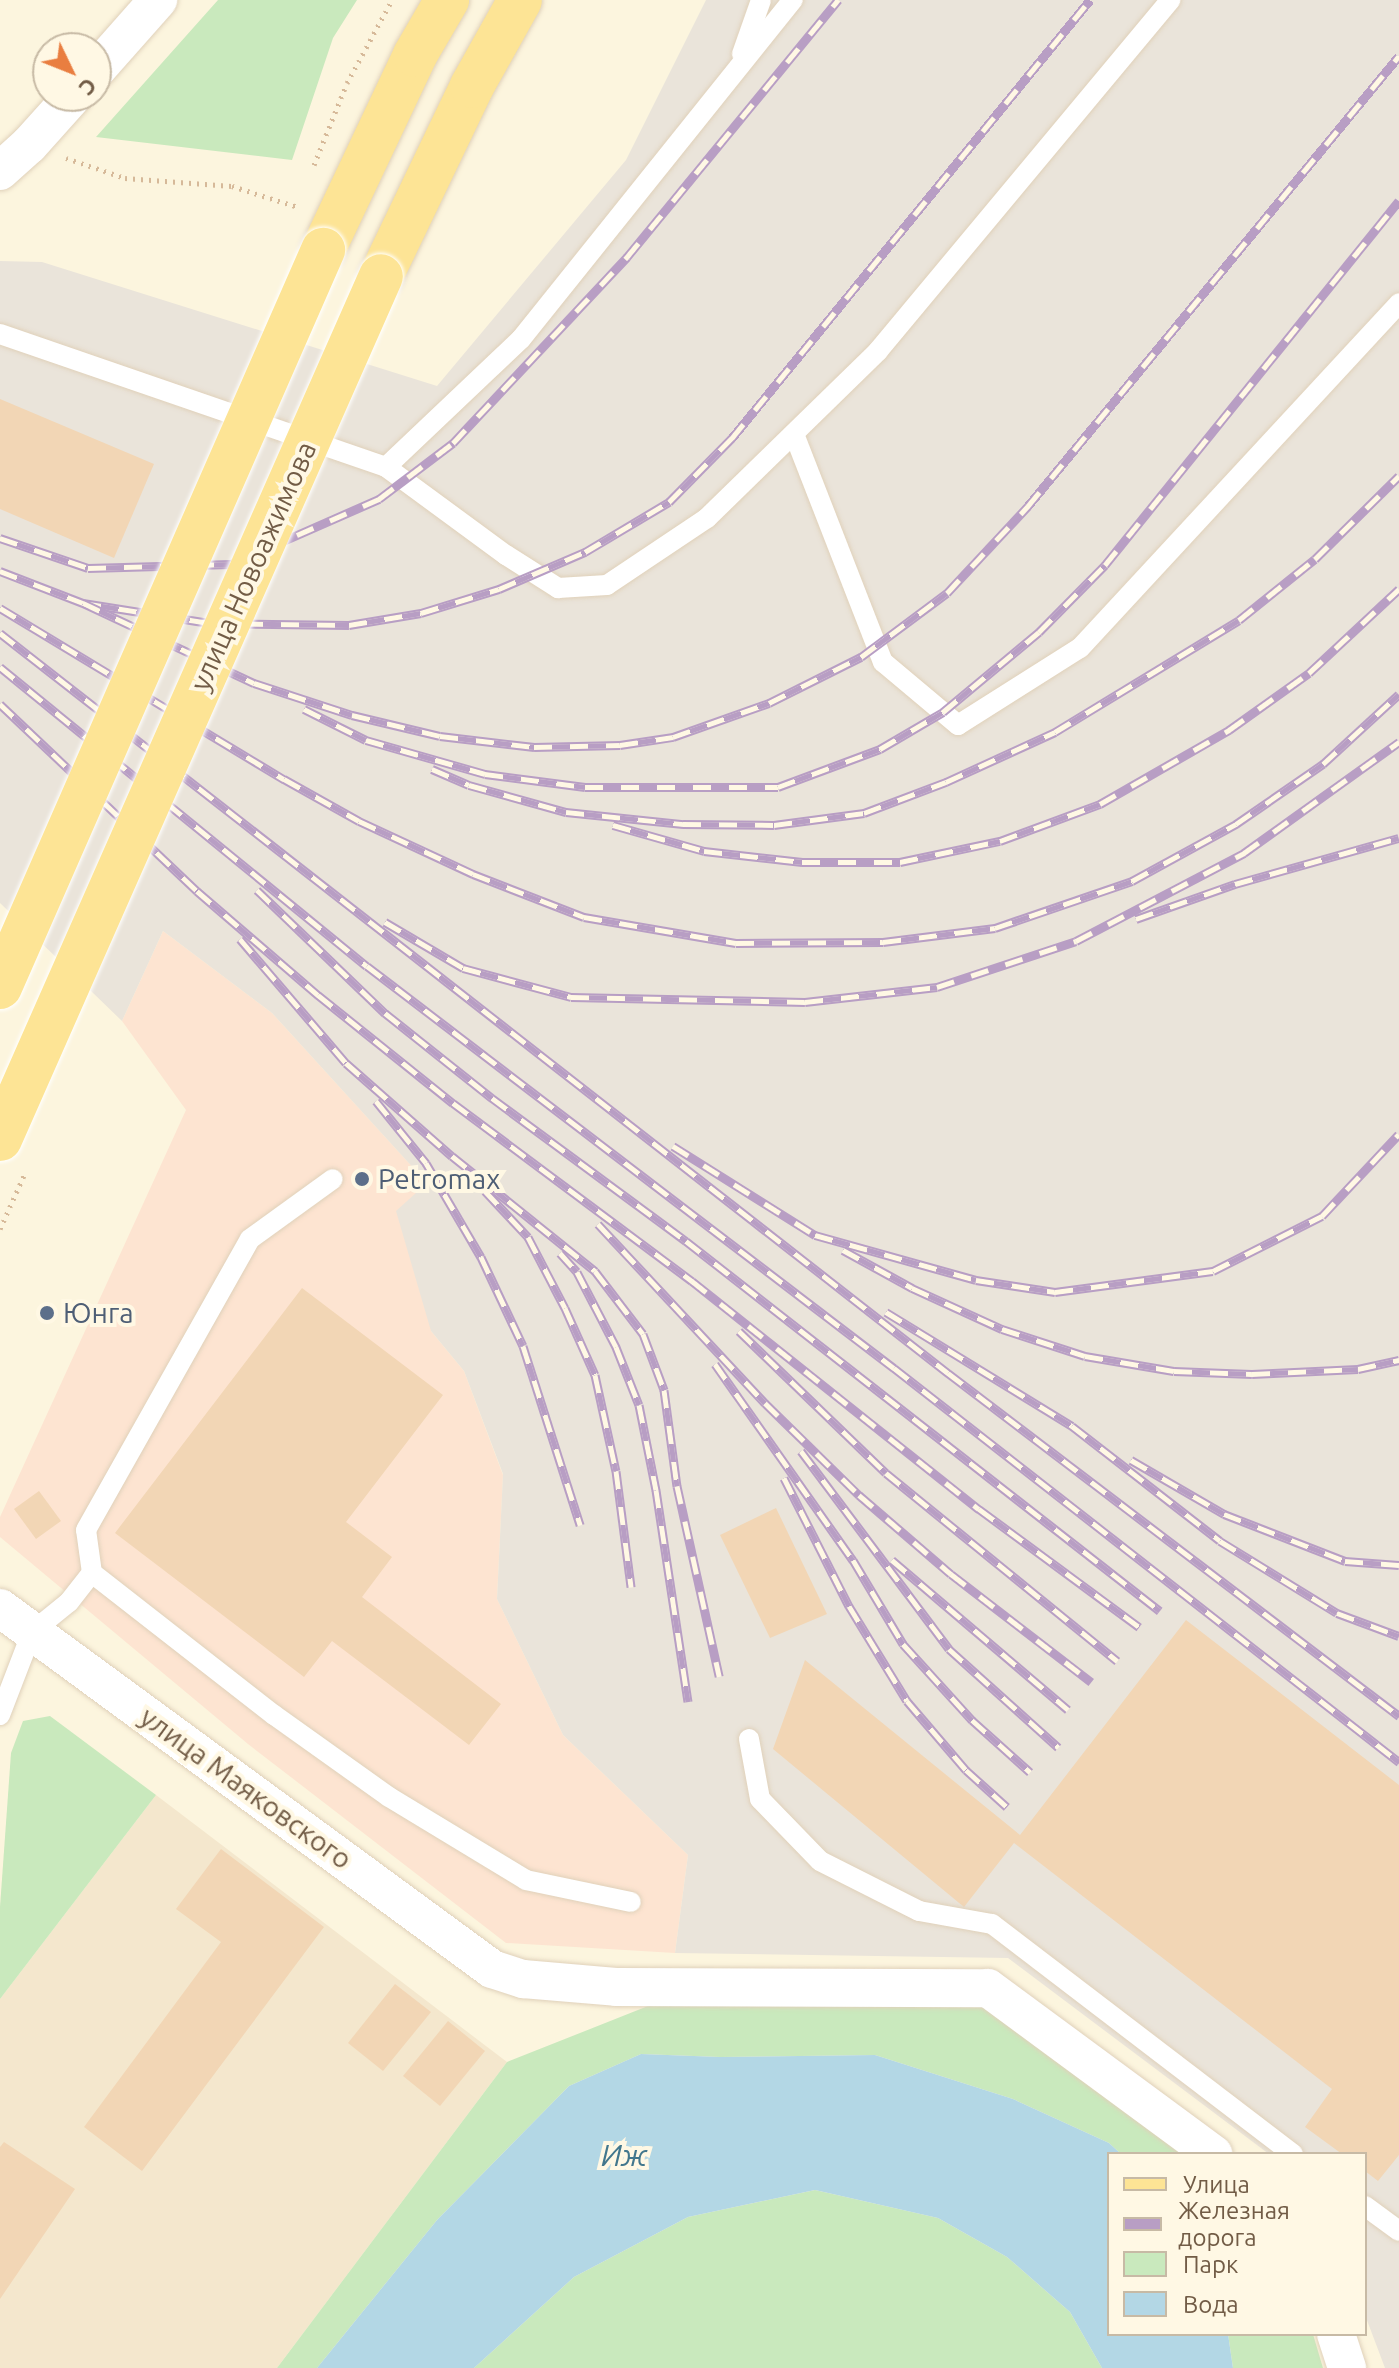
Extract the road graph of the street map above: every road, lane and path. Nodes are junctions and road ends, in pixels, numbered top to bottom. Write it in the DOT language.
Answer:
graph roads {
  1 [pos="158,0"];
  2 [pos="392,0"];
  3 [pos="447,0"];
  4 [pos="520,0"];
  5 [pos="761,0"];
  6 [pos="793,0"];
  7 [pos="1170,0"];
  8 [pos="112,52"];
  9 [pos="737,69"];
  10 [pos="59,112"];
  11 [pos="29,145"];
  12 [pos="0,171"];
  13 [pos="309,179"];
  14 [pos="303,193"];
  15 [pos="298,207"];
  16 [pos="308,236"];
  17 [pos="1399,303"];
  18 [pos="0,334"];
  19 [pos="794,434"];
  20 [pos="386,467"];
  21 [pos="0,987"];
  22 [pos="0,1139"];
  23 [pos="333,1179"];
  24 [pos="92,1573"];
  25 [pos="0,1608"];
  26 [pos="32,1632"];
  27 [pos="0,1715"];
  28 [pos="749,1739"];
  29 [pos="631,1902"];
  30 [pos="1210,2152"];
  31 [pos="1290,2152"];
  32 [pos="1367,2207"];
  33 [pos="1399,2231"];
  34 [pos="1337,2336"];
  35 [pos="1347,2368"];
  1 -- 8 [label="street"];
  2 -- 13 [label="path"];
  3 -- 16 [label="main road"];
  4 -- 22 [label="main road, улица Новоажимова, bridge"];
  5 -- 9 [label="lane"];
  6 -- 9 [label="lane"];
  7 -- 19 [label="lane"];
  9 -- 20 [label="lane"];
  10 -- 11 [label="street"];
  11 -- 12 [label="street"];
  11 -- 15 [label="path"];
  14 -- 15 [label="path"];
  15 -- 16 [label="path"];
  16 -- 21 [label="main road, bridge"];
  17 -- 19 [label="lane"];
  18 -- 20 [label="lane"];
  19 -- 20 [label="lane"];
  23 -- 24 [label="lane"];
  24 -- 26 [label="lane"];
  24 -- 29 [label="lane"];
  25 -- 26 [label="street, улица Маяковского"];
  26 -- 27 [label="lane"];
  26 -- 30 [label="street, улица Маяковского"];
  28 -- 31 [label="lane"];
  32 -- 33 [label="lane"];
  34 -- 35 [label="street"];
}
